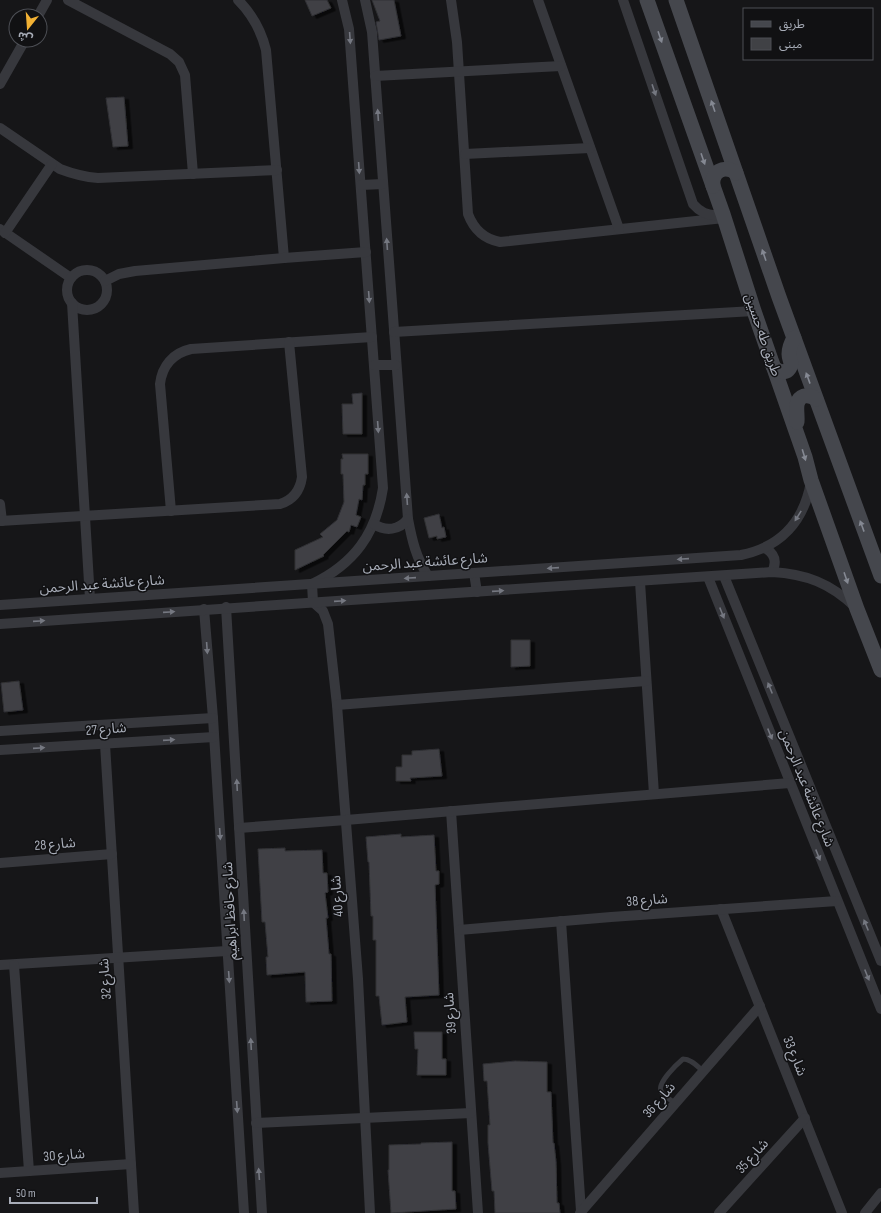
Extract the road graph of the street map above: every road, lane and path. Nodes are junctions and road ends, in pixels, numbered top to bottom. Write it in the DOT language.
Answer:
graph roads {
  1 [pos="68,0"];
  2 [pos="238,0"];
  3 [pos="342,0"];
  4 [pos="365,0"];
  5 [pos="451,0"];
  6 [pos="538,0"];
  7 [pos="623,0"];
  8 [pos="647,0"];
  9 [pos="676,0"];
  10 [pos="20,48"];
  11 [pos="561,66"];
  12 [pos="459,71"];
  13 [pos="375,76"];
  14 [pos="0,84"];
  15 [pos="0,128"];
  16 [pos="590,148"];
  17 [pos="465,154"];
  18 [pos="52,164"];
  19 [pos="277,170"];
  20 [pos="736,173"];
  21 [pos="193,174"];
  22 [pos="383,184"];
  23 [pos="361,185"];
  24 [pos="713,186"];
  25 [pos="723,216"];
  26 [pos="619,229"];
  27 [pos="3,231"];
  28 [pos="366,252"];
  29 [pos="284,258"];
  30 [pos="71,278"];
  31 [pos="105,281"];
  32 [pos="72,303"];
  33 [pos="754,311"];
  34 [pos="394,332"];
  35 [pos="372,337"];
  36 [pos="794,338"];
  37 [pos="289,342"];
  38 [pos="374,365"];
  39 [pos="396,365"];
  40 [pos="773,366"];
  41 [pos="816,399"];
  42 [pos="796,431"];
  43 [pos="811,480"];
  44 [pos="0,504"];
  45 [pos="171,511"];
  46 [pos="85,516"];
  47 [pos="408,519"];
  48 [pos="1,521"];
  49 [pos="374,524"];
  50 [pos="765,548"];
  51 [pos="772,572"];
  52 [pos="474,573"];
  53 [pos="428,576"];
  54 [pos="724,576"];
  55 [pos="881,576"];
  56 [pos="708,577"];
  57 [pos="640,582"];
  58 [pos="312,584"];
  59 [pos="477,592"];
  60 [pos="90,599"];
  61 [pos="313,602"];
  62 [pos="14,604"];
  63 [pos="0,606"];
  64 [pos="226,608"];
  65 [pos="204,609"];
  66 [pos="857,609"];
  67 [pos="16,622"];
  68 [pos="0,624"];
  69 [pos="881,670"];
  70 [pos="646,681"];
  71 [pos="337,705"];
  72 [pos="213,718"];
  73 [pos="0,731"];
  74 [pos="214,737"];
  75 [pos="105,744"];
  76 [pos="0,750"];
  77 [pos="790,783"];
  78 [pos="654,794"];
  79 [pos="451,810"];
  80 [pos="346,820"];
  81 [pos="239,828"];
  82 [pos="112,854"];
  83 [pos="0,863"];
  84 [pos="837,901"];
  85 [pos="721,909"];
  86 [pos="561,922"];
  87 [pos="459,930"];
  88 [pos="227,951"];
  89 [pos="118,958"];
  90 [pos="881,961"];
  91 [pos="14,964"];
  92 [pos="0,965"];
  93 [pos="760,1006"];
  94 [pos="881,1009"];
  95 [pos="703,1071"];
  96 [pos="675,1103"];
  97 [pos="471,1113"];
  98 [pos="365,1118"];
  99 [pos="805,1118"];
  100 [pos="256,1123"];
  101 [pos="131,1164"];
  102 [pos="29,1171"];
  103 [pos="0,1173"];
  104 [pos="881,1193"];
  105 [pos="581,1212"];
  106 [pos="134,1213"];
  107 [pos="244,1213"];
  108 [pos="262,1213"];
  109 [pos="370,1213"];
  110 [pos="478,1213"];
  111 [pos="719,1213"];
  112 [pos="842,1213"];
  113 [pos="865,1213"];
  1 -- 21 [label="street"];
  2 -- 19 [label="street"];
  3 -- 23 [label="street, one-way"];
  4 -- 13 [label="street"];
  5 -- 12 [label="street"];
  6 -- 11 [label="street"];
  7 -- 25 [label="street, one-way"];
  8 -- 24 [label="main road, طريق طه حسين, one-way"];
  20 -- 9 [label="main road, طريق طه حسين, one-way"];
  10 -- 14 [label="street"];
  11 -- 12 [label="street"];
  11 -- 16 [label="street"];
  12 -- 13 [label="street"];
  12 -- 17 [label="street"];
  22 -- 13 [label="street, one-way"];
  15 -- 18 [label="street"];
  16 -- 17 [label="street"];
  16 -- 26 [label="street"];
  17 -- 26 [label="street"];
  18 -- 21 [label="street"];
  18 -- 27 [label="street"];
  19 -- 21 [label="street"];
  19 -- 29 [label="street"];
  20 -- 24 [label="main road"];
  36 -- 20 [label="main road, طريق طه حسين, one-way"];
  22 -- 23 [label="street"];
  34 -- 22 [label="street, one-way"];
  23 -- 28 [label="street"];
  24 -- 25 [label="main road, طريق طه حسين"];
  25 -- 26 [label="street"];
  25 -- 33 [label="main road, طريق طه حسين"];
  27 -- 30 [label="street"];
  28 -- 29 [label="street"];
  28 -- 35 [label="street, one-way"];
  29 -- 31 [label="street"];
  30 -- 31 [label="street"];
  30 -- 32 [label="street"];
  31 -- 32 [label="street"];
  32 -- 46 [label="street"];
  33 -- 34 [label="street"];
  33 -- 40 [label="main road, طريق طه حسين"];
  34 -- 39 [label="street"];
  35 -- 37 [label="street"];
  35 -- 38 [label="street"];
  36 -- 40 [label="main road"];
  41 -- 36 [label="main road, طريق طه حسين, one-way"];
  37 -- 45 [label="street"];
  37 -- 45 [label="street"];
  38 -- 39 [label="street"];
  38 -- 49 [label="street, one-way"];
  47 -- 39 [label="street, one-way"];
  40 -- 42 [label="main road, طريق طه حسين"];
  41 -- 42 [label="main road"];
  55 -- 41 [label="main road, طريق طه حسين, one-way"];
  42 -- 43 [label="main road, طريق طه حسين, one-way"];
  43 -- 50 [label="street, شارع عائشة عبد الرحمن, one-way"];
  43 -- 66 [label="main road, طريق طه حسين, one-way"];
  44 -- 48 [label="street"];
  45 -- 46 [label="street"];
  46 -- 48 [label="street"];
  46 -- 60 [label="street"];
  47 -- 49 [label="street"];
  47 -- 53 [label="street"];
  49 -- 58 [label="street"];
  50 -- 51 [label="street"];
  50 -- 52 [label="street, شارع عائشة عبد الرحمن, one-way"];
  51 -- 54 [label="street"];
  51 -- 66 [label="street"];
  52 -- 53 [label="street, شارع عائشة عبد الرحمن"];
  52 -- 59 [label="street"];
  53 -- 58 [label="street, شارع عائشة عبد الرحمن, one-way"];
  54 -- 56 [label="street"];
  90 -- 54 [label="street, شارع عائشة عبد الرحمن, one-way"];
  56 -- 57 [label="street"];
  56 -- 77 [label="street, شارع عائشة عبد الرحمن, one-way"];
  59 -- 57 [label="street, one-way"];
  57 -- 70 [label="street"];
  58 -- 60 [label="street, شارع عائشة عبد الرحمن"];
  58 -- 61 [label="street"];
  61 -- 59 [label="street, one-way"];
  60 -- 62 [label="street, شارع عائشة عبد الرحمن"];
  61 -- 64 [label="street"];
  61 -- 71 [label="street, شارع 40"];
  62 -- 63 [label="street, شارع عائشة عبد الرحمن"];
  62 -- 67 [label="street"];
  64 -- 65 [label="street"];
  81 -- 64 [label="street, شارع حافظ ابراهيم, one-way"];
  67 -- 65 [label="street, one-way"];
  65 -- 72 [label="street, شارع حافظ ابراهيم, one-way"];
  66 -- 69 [label="main road, طريق طه حسين"];
  67 -- 68 [label="street"];
  70 -- 71 [label="street"];
  70 -- 78 [label="street"];
  71 -- 80 [label="street, شارع 40"];
  72 -- 73 [label="street, شارع 27"];
  72 -- 74 [label="street, شارع حافظ ابراهيم"];
  75 -- 74 [label="street, شارع 27, one-way"];
  74 -- 88 [label="street, شارع حافظ ابراهيم, one-way"];
  76 -- 75 [label="street, شارع 27, one-way"];
  75 -- 82 [label="street, شارع 32"];
  77 -- 78 [label="street"];
  77 -- 84 [label="street, شارع عائشة عبد الرحمن, one-way"];
  78 -- 79 [label="street"];
  79 -- 80 [label="street"];
  79 -- 87 [label="street, شارع 39"];
  80 -- 81 [label="street"];
  80 -- 98 [label="street, شارع 40"];
  100 -- 81 [label="street, شارع حافظ ابراهيم, one-way"];
  82 -- 83 [label="street, شارع 28"];
  82 -- 89 [label="street, شارع 32"];
  84 -- 85 [label="street, شارع 38"];
  84 -- 94 [label="street, شارع عائشة عبد الرحمن, one-way"];
  85 -- 86 [label="street, شارع 38"];
  85 -- 93 [label="street, شارع 33"];
  86 -- 87 [label="street, شارع 38"];
  86 -- 105 [label="street"];
  87 -- 97 [label="street, شارع 39"];
  88 -- 89 [label="street"];
  88 -- 107 [label="street, شارع حافظ ابراهيم, one-way"];
  89 -- 91 [label="street"];
  89 -- 101 [label="street, شارع 32"];
  91 -- 92 [label="street"];
  91 -- 102 [label="street"];
  93 -- 95 [label="street, شارع 36"];
  93 -- 99 [label="street, شارع 33"];
  95 -- 96 [label="street, شارع 36"];
  95 -- 96 [label="lane"];
  96 -- 105 [label="street, شارع 36"];
  97 -- 98 [label="street"];
  97 -- 110 [label="street, شارع 39"];
  98 -- 100 [label="street"];
  98 -- 109 [label="street, شارع 40"];
  99 -- 111 [label="street, شارع 35"];
  99 -- 112 [label="street, شارع 33"];
  108 -- 100 [label="street, شارع حافظ ابراهيم, one-way"];
  101 -- 102 [label="street, شارع 30"];
  101 -- 106 [label="street, شارع 32"];
  102 -- 103 [label="street, شارع 30"];
  104 -- 113 [label="street"];
}
